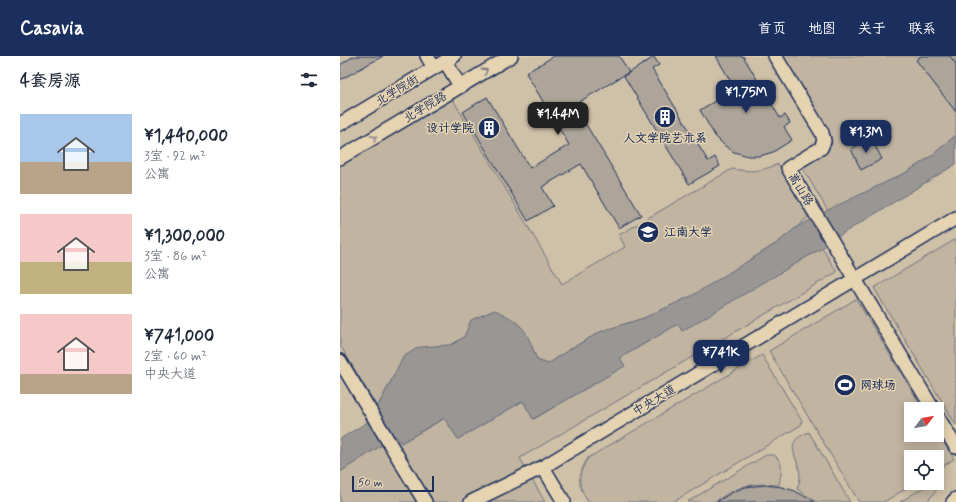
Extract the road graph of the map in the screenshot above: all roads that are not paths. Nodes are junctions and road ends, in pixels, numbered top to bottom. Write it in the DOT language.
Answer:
graph roads {
  1 [pos="427,56"];
  2 [pos="511,56"];
  3 [pos="775,56"];
  4 [pos="445,62"];
  5 [pos="460,86"];
  6 [pos="340,124"];
  7 [pos="340,158"];
  8 [pos="956,218"];
  9 [pos="854,280"];
  10 [pos="340,361"];
  11 [pos="929,402"];
  12 [pos="944,427"];
  13 [pos="956,447"];
  14 [pos="543,467"];
  15 [pos="956,499"];
  16 [pos="425,502"];
  17 [pos="471,502"];
  18 [pos="564,502"];
  19 [pos="953,502"];
  1 -- 4 [label="street"];
  5 -- 2 [label="street, 北学院路, one-way"];
  3 -- 9 [label="street, 嵩山路"];
  4 -- 5 [label="street"];
  4 -- 6 [label="street, 北学院街"];
  7 -- 5 [label="street, 北学院路, one-way"];
  8 -- 9 [label="street, 中央大道"];
  9 -- 11 [label="street"];
  9 -- 14 [label="street, 中央大道"];
  10 -- 16 [label="street"];
  12 -- 13 [label="street"];
  14 -- 17 [label="street, 中央大道"];
  14 -- 18 [label="street"];
  15 -- 19 [label="street"];
}
